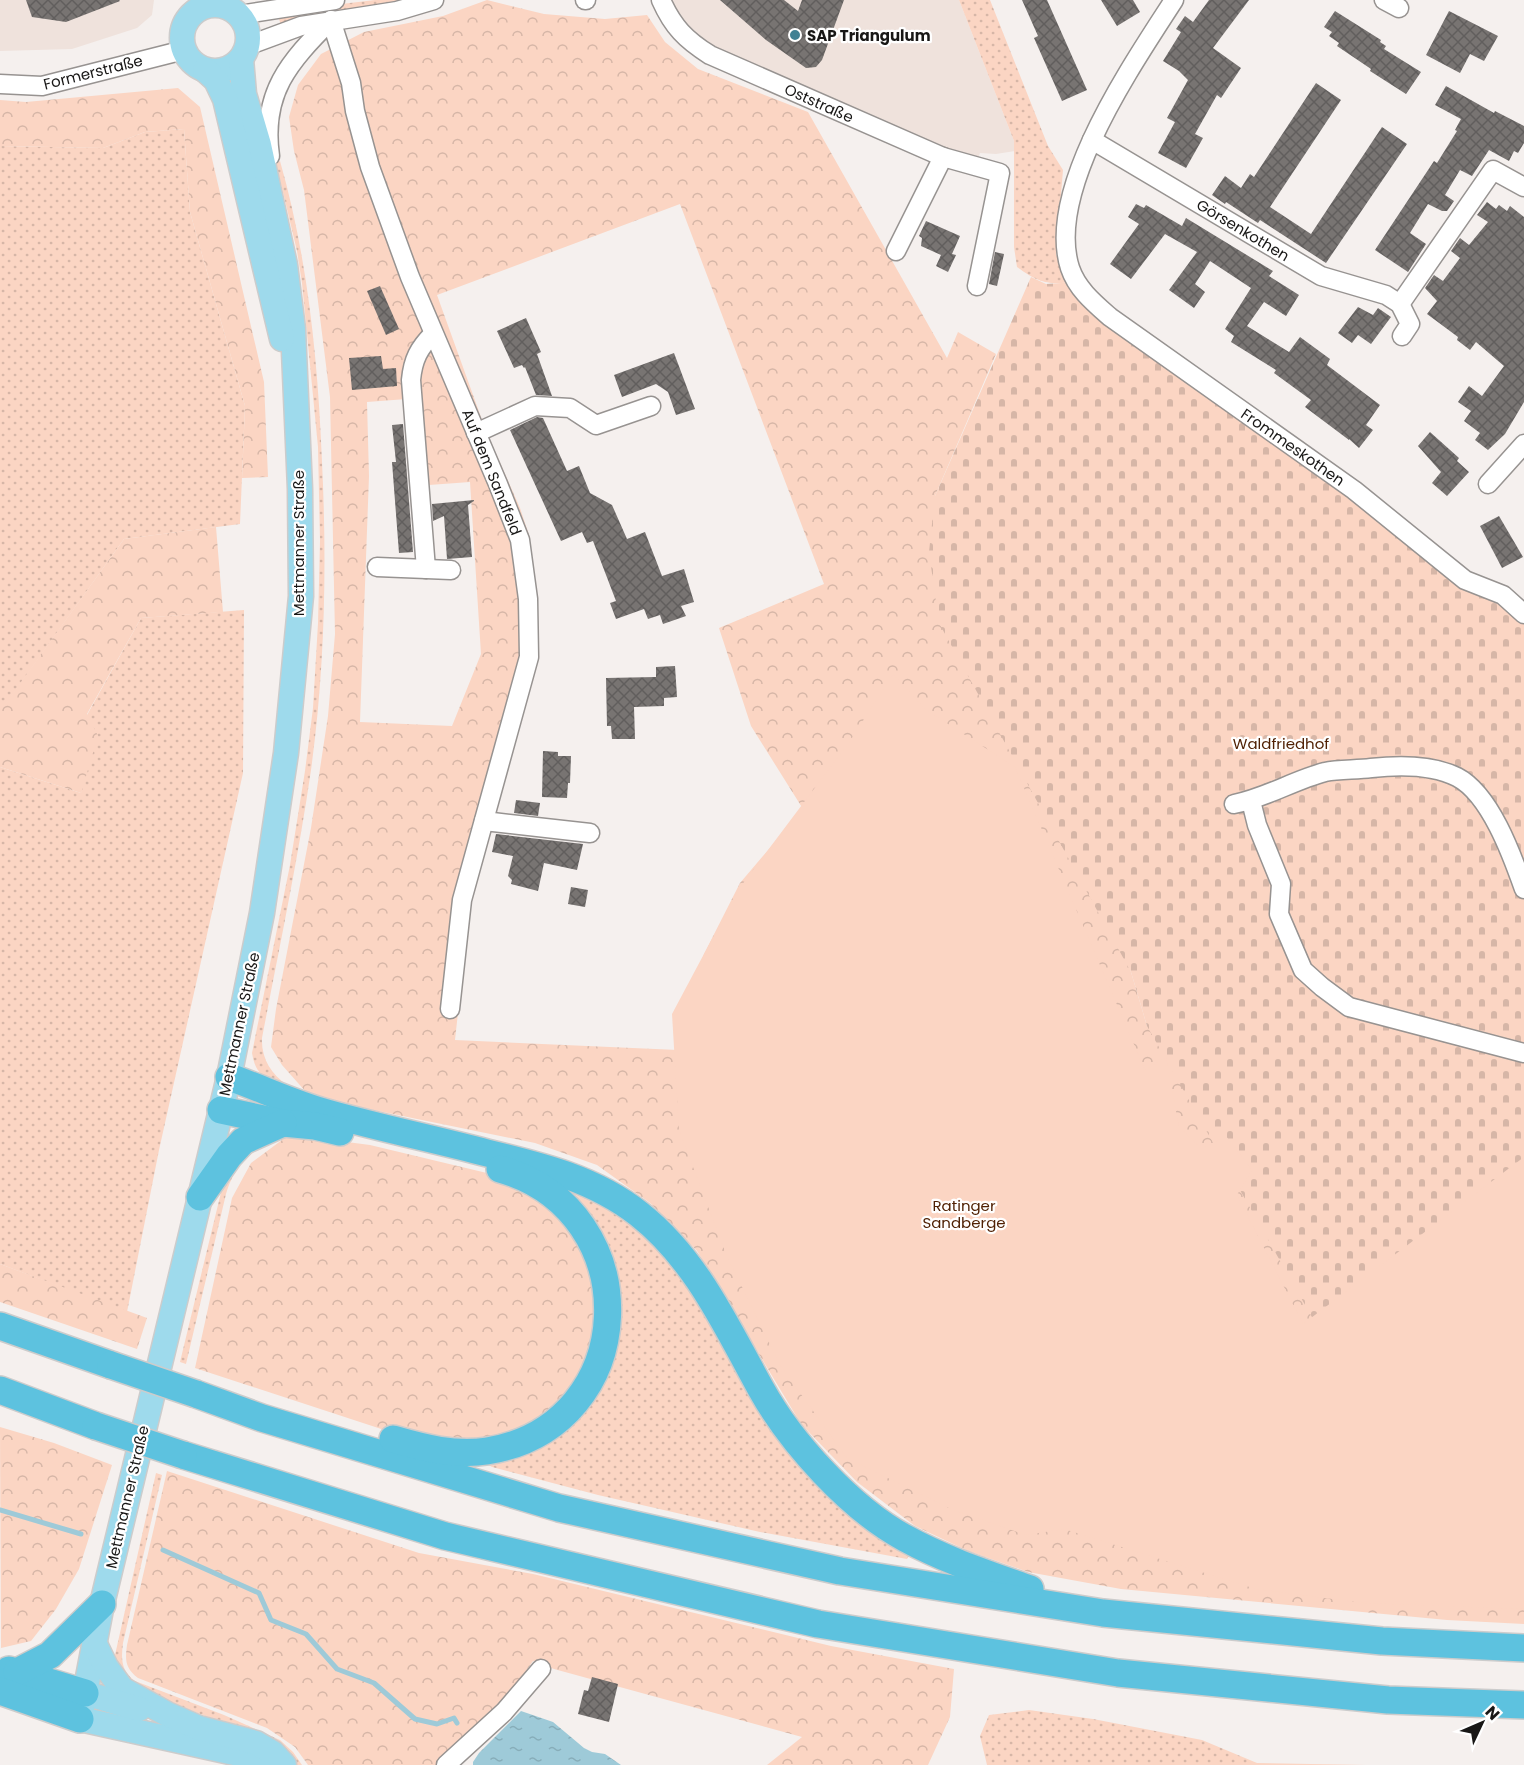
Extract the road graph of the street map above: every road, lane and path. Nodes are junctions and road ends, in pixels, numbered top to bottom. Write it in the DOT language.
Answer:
graph roads {
  1 [pos="335,0"];
  2 [pos="434,0"];
  3 [pos="661,0"];
  4 [pos="1174,0"];
  5 [pos="193,6"];
  6 [pos="225,6"];
  7 [pos="332,20"];
  8 [pos="184,50"];
  9 [pos="244,53"];
  10 [pos="205,70"];
  11 [pos="0,84"];
  12 [pos="1092,140"];
  13 [pos="943,157"];
  14 [pos="1524,187"];
  15 [pos="896,250"];
  16 [pos="285,265"];
  17 [pos="977,286"];
  18 [pos="1400,304"];
  19 [pos="433,334"];
  20 [pos="1402,336"];
  21 [pos="296,394"];
  22 [pos="651,406"];
  23 [pos="476,433"];
  24 [pos="1524,444"];
  25 [pos="1488,484"];
  26 [pos="377,567"];
  27 [pos="426,569"];
  28 [pos="451,570"];
  29 [pos="1524,614"];
  30 [pos="484,820"];
  31 [pos="590,833"];
  32 [pos="1524,889"];
  33 [pos="450,1009"];
  34 [pos="1524,1053"];
  35 [pos="229,1077"];
  36 [pos="221,1110"];
  37 [pos="283,1123"];
  38 [pos="200,1197"];
  39 [pos="0,1326"];
  40 [pos="0,1390"];
  41 [pos="262,1418"];
  42 [pos="102,1604"];
  43 [pos="1102,1613"];
  44 [pos="94,1642"];
  45 [pos="1524,1648"];
  46 [pos="541,1669"];
  47 [pos="6,1677"];
  48 [pos="85,1693"];
  49 [pos="1524,1705"];
  50 [pos="80,1719"];
  51 [pos="199,1728"];
  52 [pos="264,1765"];
  53 [pos="284,1765"];
  54 [pos="446,1765"];
  1 -- 6 [label="street"];
  2 -- 7 [label="street"];
  3 -- 13 [label="street, Oststraße"];
  4 -- 12 [label="street"];
  5 -- 6 [label="main road"];
  5 -- 8 [label="main road"];
  6 -- 9 [label="main road"];
  7 -- 9 [label="street"];
  7 -- 16 [label="street"];
  7 -- 19 [label="street, Auf dem Sandfeld"];
  8 -- 10 [label="main road"];
  8 -- 11 [label="street, Formerstraße"];
  9 -- 10 [label="main road"];
  9 -- 16 [label="main road, Mettmanner Straße"];
  10 -- 21 [label="main road, Mettmanner Straße"];
  12 -- 18 [label="street, Görsenkothen"];
  12 -- 29 [label="street, Frommeskothen"];
  13 -- 15 [label="street"];
  13 -- 17 [label="street, Oststraße"];
  14 -- 18 [label="street"];
  16 -- 21 [label="main road, Mettmanner Straße"];
  18 -- 20 [label="street"];
  19 -- 23 [label="street, Auf dem Sandfeld"];
  19 -- 27 [label="street"];
  21 -- 35 [label="main road, Mettmanner Straße"];
  22 -- 23 [label="street"];
  23 -- 30 [label="street, Auf dem Sandfeld"];
  24 -- 25 [label="street"];
  26 -- 27 [label="street"];
  27 -- 28 [label="street"];
  30 -- 31 [label="street"];
  30 -- 33 [label="street, Auf dem Sandfeld"];
  32 -- 34 [label="street"];
  35 -- 36 [label="main road, Mettmanner Straße"];
  35 -- 43 [label="highway"];
  36 -- 37 [label="highway"];
  36 -- 38 [label="main road, Mettmanner Straße"];
  37 -- 38 [label="highway"];
  37 -- 41 [label="highway"];
  38 -- 42 [label="main road, Mettmanner Straße"];
  39 -- 41 [label="highway, bridge"];
  40 -- 49 [label="highway, bridge"];
  41 -- 43 [label="highway"];
  42 -- 44 [label="main road, Mettmanner Straße"];
  42 -- 47 [label="highway"];
  43 -- 45 [label="highway"];
  44 -- 48 [label="main road, Mettmanner Straße"];
  44 -- 51 [label="main road"];
  46 -- 54 [label="street"];
  47 -- 48 [label="highway"];
  47 -- 50 [label="highway"];
  48 -- 50 [label="main road, Mettmanner Straße"];
  48 -- 51 [label="main road"];
  50 -- 52 [label="main road"];
  51 -- 53 [label="main road"];
}
